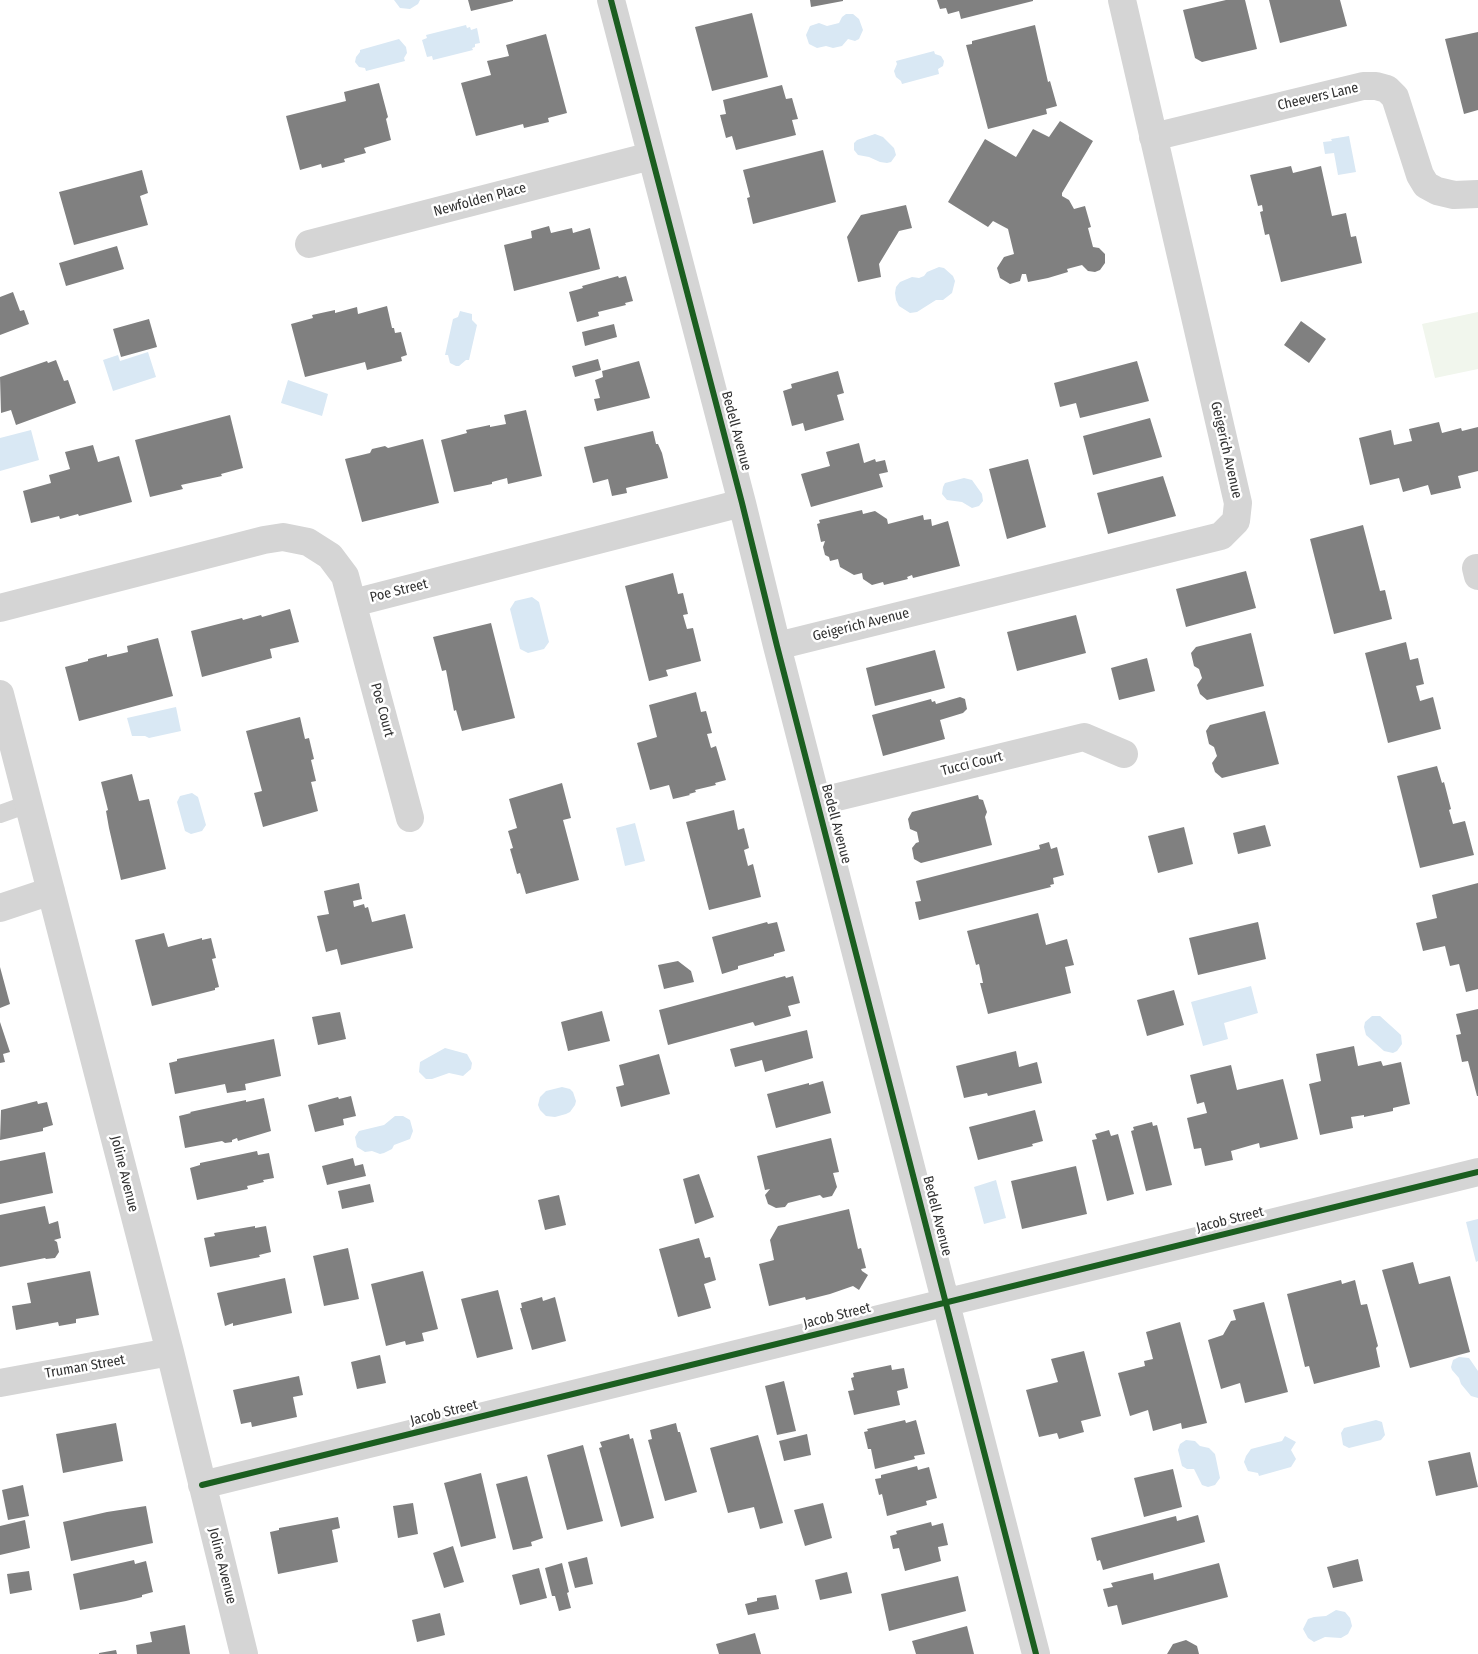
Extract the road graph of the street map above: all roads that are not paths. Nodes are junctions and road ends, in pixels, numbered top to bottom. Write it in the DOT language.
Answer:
graph roads {
  1 [pos="611,0"];
  2 [pos="1122,0"];
  3 [pos="1154,137"];
  4 [pos="650,156"];
  5 [pos="1478,194"];
  6 [pos="309,244"];
  7 [pos="742,503"];
  8 [pos="353,603"];
  9 [pos="0,608"];
  10 [pos="777,646"];
  11 [pos="0,694"];
  12 [pos="1124,754"];
  13 [pos="817,802"];
  14 [pos="28,804"];
  15 [pos="0,814"];
  16 [pos="410,818"];
  17 [pos="51,892"];
  18 [pos="0,908"];
  19 [pos="1478,1172"];
  20 [pos="946,1302"];
  21 [pos="170,1352"];
  22 [pos="0,1382"];
  23 [pos="202,1485"];
  24 [pos="244,1654"];
  25 [pos="1036,1654"];
  1 -- 4 [label="street, Bedell Avenue"];
  2 -- 3 [label="street, Geigerich Avenue"];
  3 -- 5 [label="street, Cheevers Lane"];
  3 -- 10 [label="street, Geigerich Avenue"];
  4 -- 6 [label="street, Newfolden Place"];
  4 -- 7 [label="street, Bedell Avenue"];
  7 -- 8 [label="street, Poe Street"];
  7 -- 10 [label="street, Bedell Avenue"];
  8 -- 9 [label="street, Poe Street"];
  8 -- 16 [label="street, Poe Court"];
  10 -- 13 [label="street, Bedell Avenue"];
  11 -- 14 [label="street, Joline Avenue"];
  12 -- 13 [label="street, Tucci Court"];
  13 -- 20 [label="street, Bedell Avenue"];
  14 -- 15 [label="lane"];
  14 -- 17 [label="street, Joline Avenue"];
  17 -- 18 [label="street"];
  17 -- 21 [label="street, Joline Avenue"];
  19 -- 20 [label="street, Jacob Street"];
  20 -- 23 [label="street, Jacob Street"];
  20 -- 25 [label="street, Bedell Avenue"];
  21 -- 22 [label="street, Truman Street"];
  21 -- 23 [label="street, Joline Avenue"];
  23 -- 24 [label="street, Joline Avenue"];
}
